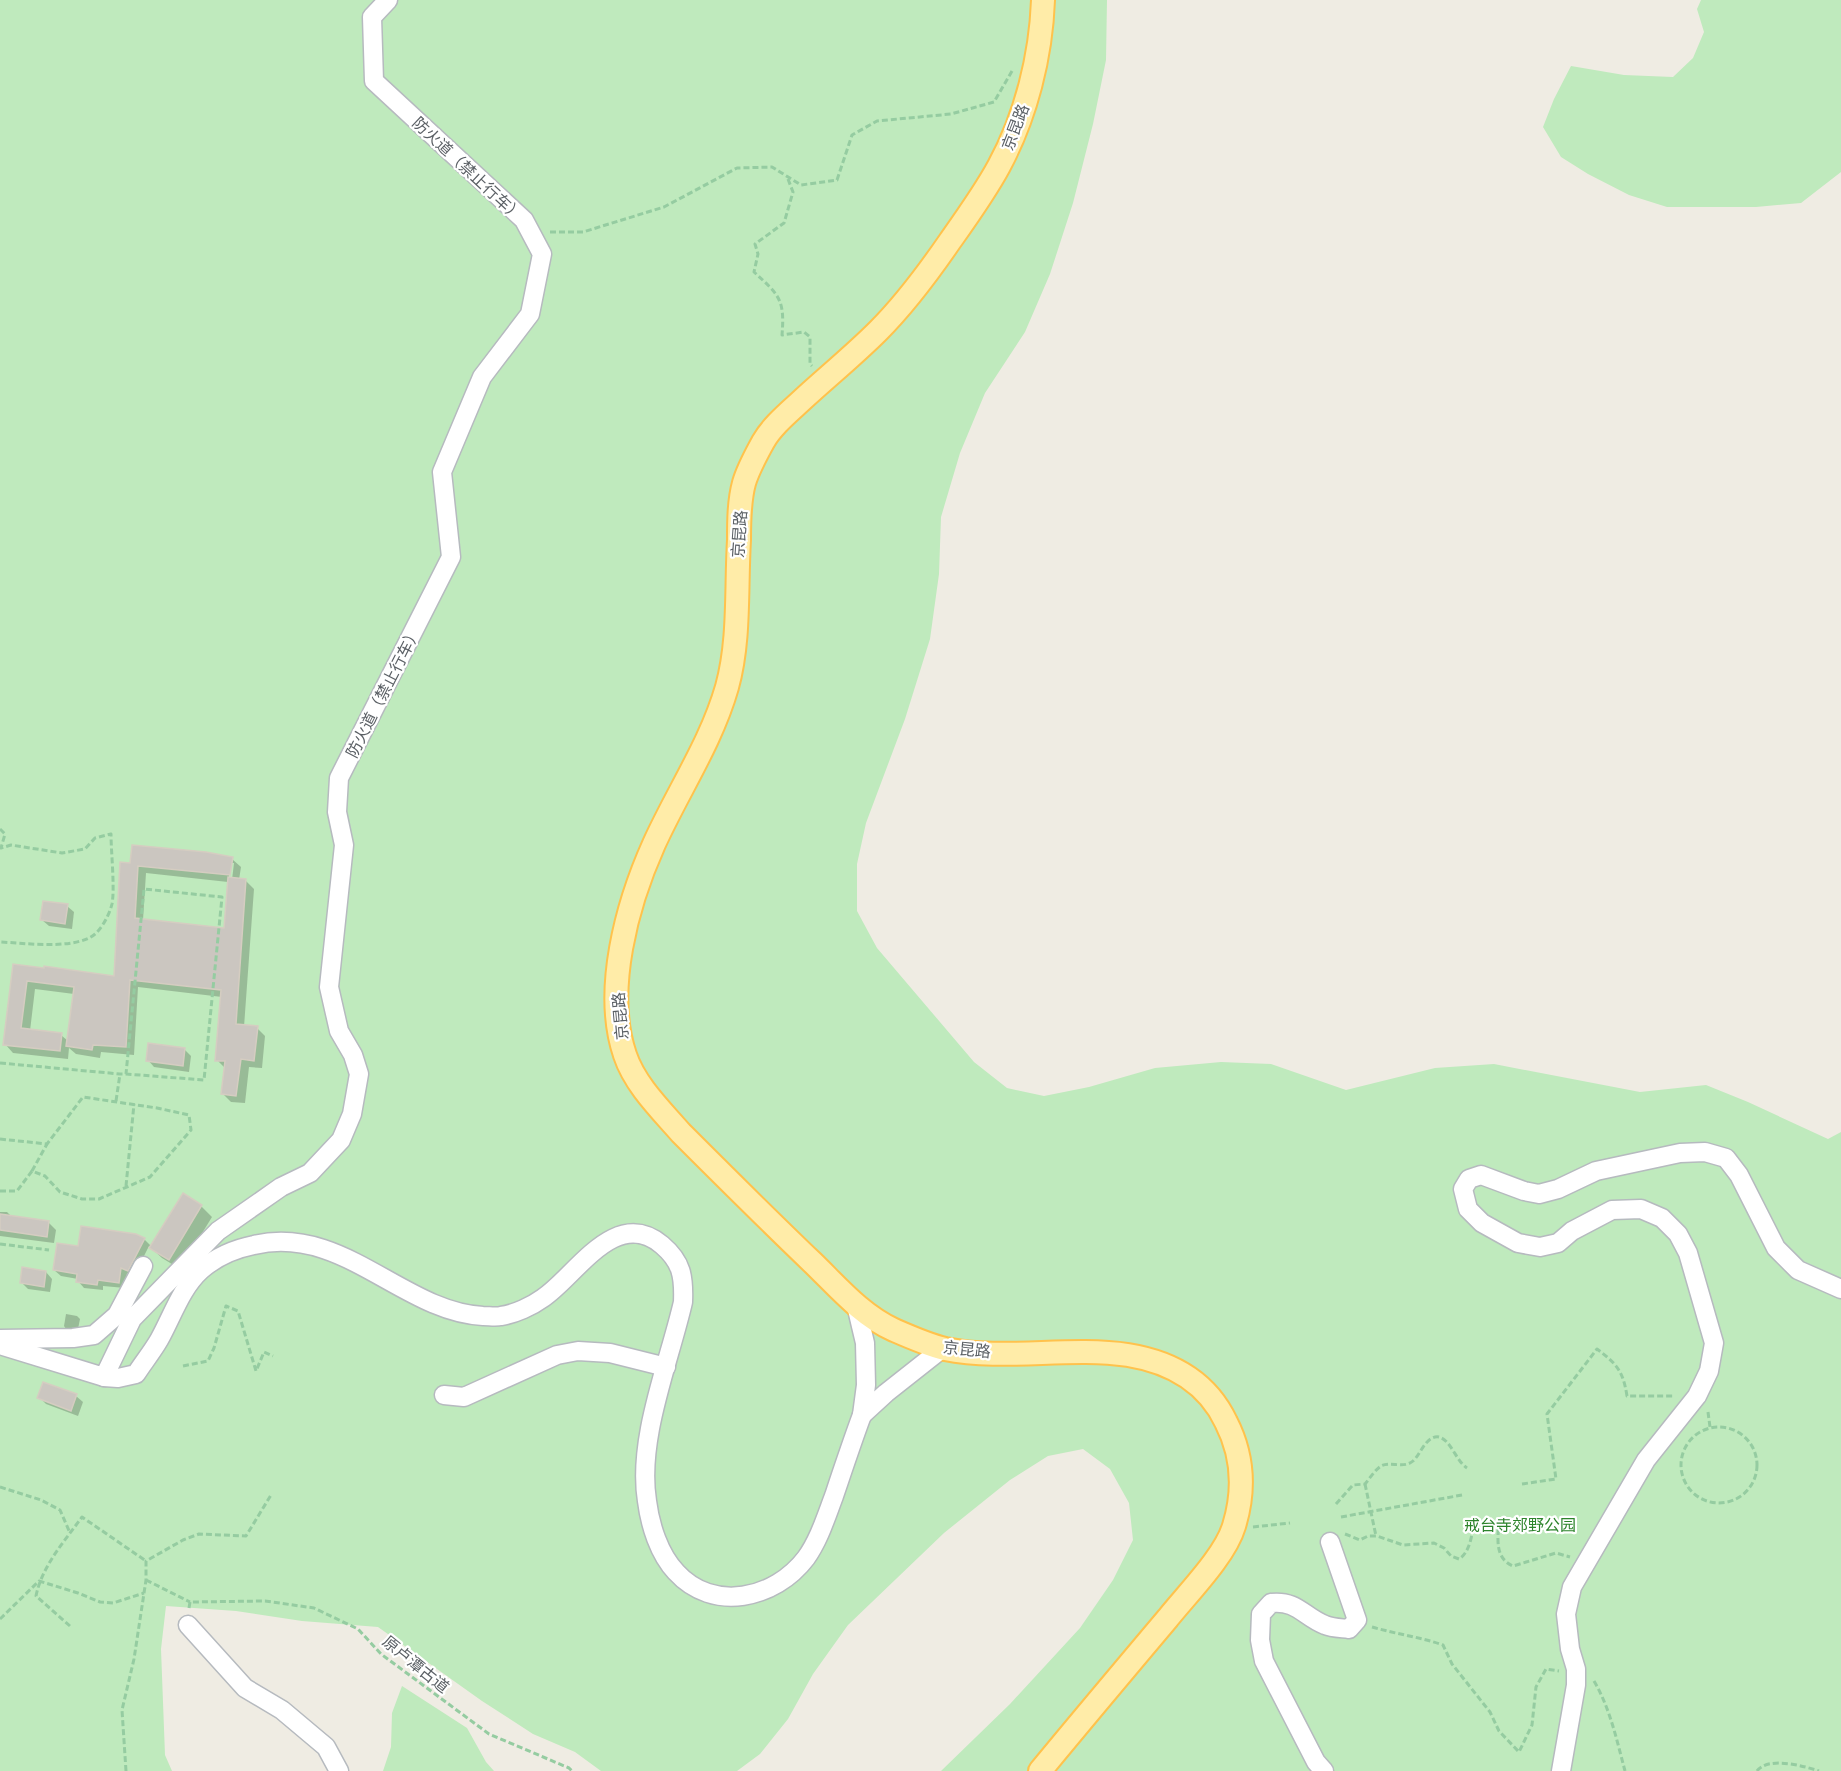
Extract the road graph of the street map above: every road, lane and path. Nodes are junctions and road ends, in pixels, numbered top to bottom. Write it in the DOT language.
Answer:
graph roads {
  1 [pos="388,0"];
  2 [pos="1042,0"];
  3 [pos="1014,67"];
  4 [pos="787,177"];
  5 [pos="531,232"];
  6 [pos="826,378"];
  7 [pos="0,829"];
  8 [pos="1,848"];
  9 [pos="0,942"];
  10 [pos="0,1063"];
  11 [pos="120,1074"];
  12 [pos="126,1074"];
  13 [pos="116,1102"];
  14 [pos="134,1104"];
  15 [pos="0,1139"];
  16 [pos="47,1144"];
  17 [pos="32,1171"];
  18 [pos="126,1187"];
  19 [pos="0,1191"];
  20 [pos="0,1244"];
  21 [pos="49,1250"];
  22 [pos="143,1266"];
  23 [pos="1841,1289"];
  24 [pos="856,1305"];
  25 [pos="0,1339"];
  26 [pos="0,1344"];
  27 [pos="943,1348"];
  28 [pos="273,1356"];
  29 [pos="183,1366"];
  30 [pos="666,1367"];
  31 [pos="104,1377"];
  32 [pos="444,1395"];
  33 [pos="1697,1396"];
  34 [pos="862,1415"];
  35 [pos="1467,1468"];
  36 [pos="1365,1484"];
  37 [pos="1522,1484"];
  38 [pos="0,1487"];
  39 [pos="271,1495"];
  40 [pos="1462,1495"];
  41 [pos="1744,1495"];
  42 [pos="1336,1504"];
  43 [pos="1371,1512"];
  44 [pos="1473,1515"];
  45 [pos="1341,1517"];
  46 [pos="1499,1520"];
  47 [pos="1290,1523"];
  48 [pos="1234,1528"];
  49 [pos="70,1533"];
  50 [pos="1335,1536"];
  51 [pos="1376,1536"];
  52 [pos="1588,1560"];
  53 [pos="147,1561"];
  54 [pos="146,1580"];
  55 [pos="39,1581"];
  56 [pos="144,1593"];
  57 [pos="190,1602"];
  58 [pos="0,1619"];
  59 [pos="1357,1620"];
  60 [pos="188,1625"];
  61 [pos="70,1626"];
  62 [pos="1576,1677"];
  63 [pos="126,1771"];
  64 [pos="339,1771"];
  65 [pos="572,1771"];
  66 [pos="1040,1771"];
  67 [pos="1324,1771"];
  68 [pos="1561,1771"];
  69 [pos="1625,1771"];
  70 [pos="1757,1771"];
  71 [pos="1819,1771"];
  1 -- 5 [label="street, 防火道（禁止行车）"];
  2 -- 6 [label="main road, 京昆路"];
  3 -- 4 [label="path"];
  4 -- 5 [label="path"];
  4 -- 6 [label="path"];
  5 -- 31 [label="street, 防火道（禁止行车）"];
  6 -- 24 [label="main road, 京昆路"];
  7 -- 8 [label="path"];
  8 -- 9 [label="path"];
  10 -- 11 [label="path"];
  11 -- 12 [label="path"];
  11 -- 13 [label="path"];
  12 -- 12 [label="path"];
  13 -- 14 [label="path"];
  13 -- 16 [label="path"];
  14 -- 18 [label="path"];
  14 -- 18 [label="path"];
  15 -- 16 [label="path"];
  16 -- 17 [label="path"];
  17 -- 18 [label="path"];
  17 -- 19 [label="path"];
  20 -- 21 [label="path"];
  22 -- 25 [label="street"];
  23 -- 33 [label="street"];
  24 -- 27 [label="main road, 京昆路"];
  24 -- 34 [label="street"];
  26 -- 31 [label="street"];
  27 -- 34 [label="street"];
  27 -- 48 [label="main road, 京昆路"];
  28 -- 29 [label="path"];
  30 -- 31 [label="street"];
  30 -- 32 [label="street"];
  30 -- 34 [label="street"];
  33 -- 37 [label="path"];
  33 -- 52 [label="street"];
  35 -- 36 [label="path"];
  36 -- 42 [label="path"];
  36 -- 43 [label="path"];
  38 -- 49 [label="path"];
  39 -- 53 [label="path"];
  40 -- 43 [label="path"];
  41 -- 41 [label="path"];
  43 -- 45 [label="path"];
  43 -- 51 [label="path"];
  44 -- 51 [label="path"];
  46 -- 52 [label="path"];
  47 -- 48 [label="path"];
  48 -- 66 [label="main road, 京昆路"];
  49 -- 53 [label="path"];
  49 -- 55 [label="path"];
  50 -- 51 [label="path"];
  50 -- 59 [label="street"];
  52 -- 62 [label="street"];
  53 -- 54 [label="path"];
  54 -- 56 [label="path"];
  54 -- 57 [label="path"];
  55 -- 56 [label="path"];
  55 -- 58 [label="path"];
  55 -- 61 [label="path"];
  56 -- 63 [label="path"];
  57 -- 60 [label="path"];
  57 -- 65 [label="path, 原卢潭古道"];
  59 -- 62 [label="path"];
  59 -- 67 [label="street"];
  60 -- 64 [label="street"];
  62 -- 68 [label="street"];
  62 -- 69 [label="path"];
  70 -- 71 [label="path"];
}
